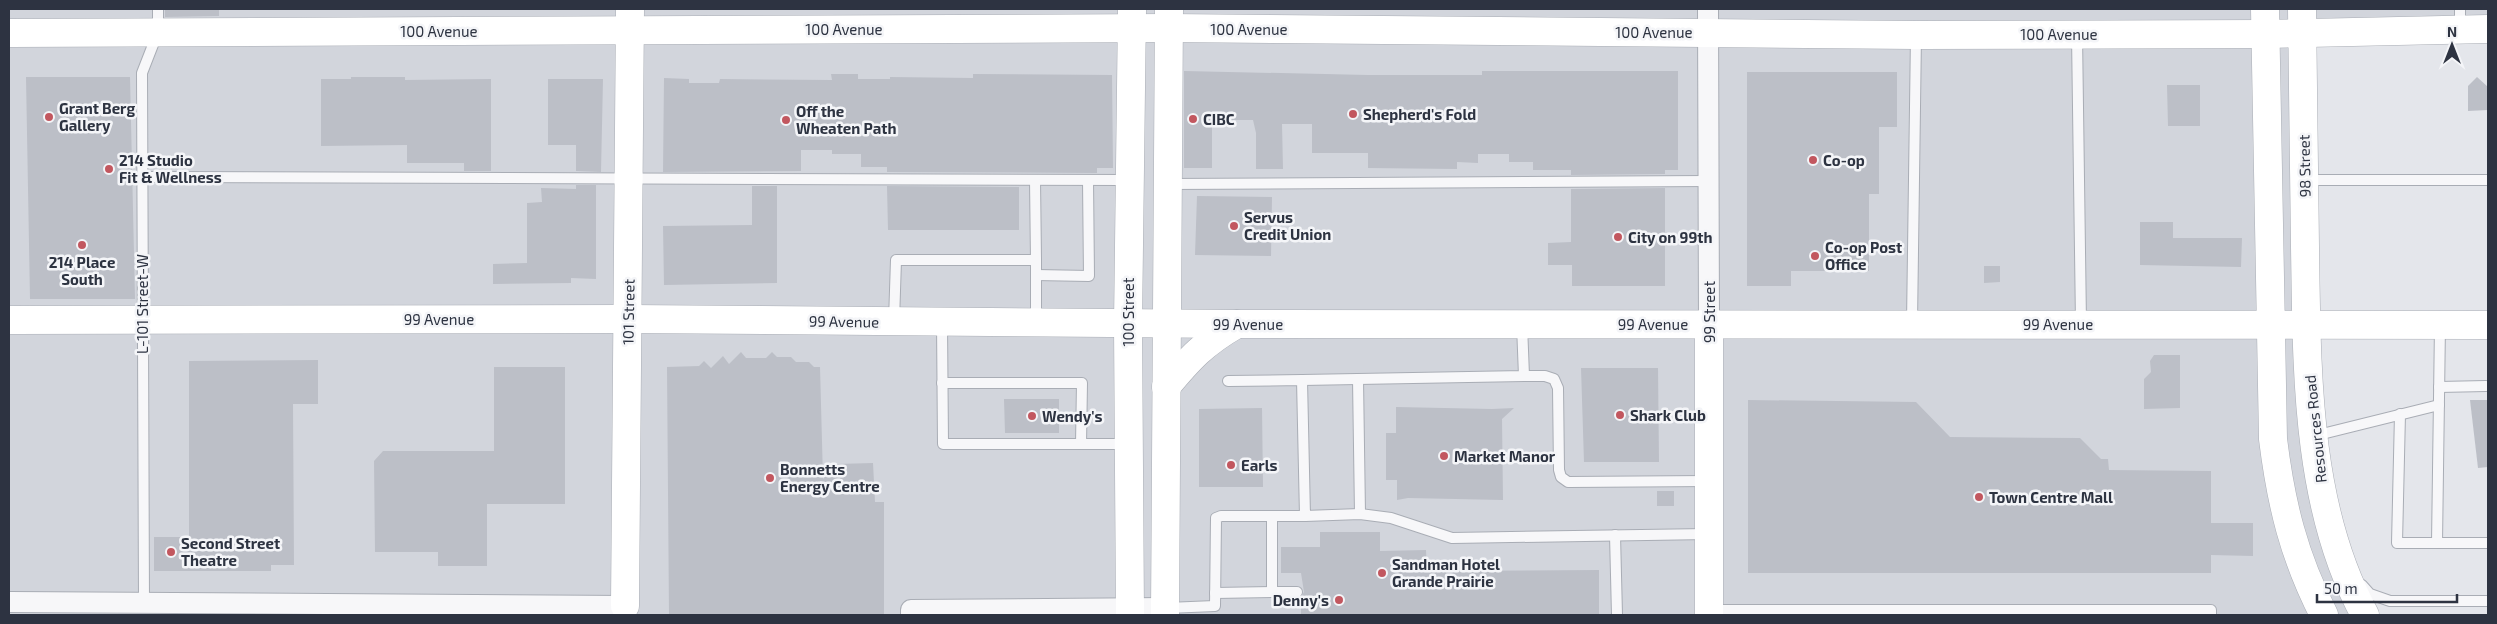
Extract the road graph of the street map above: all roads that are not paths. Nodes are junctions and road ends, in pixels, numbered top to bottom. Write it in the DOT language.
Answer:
graph roads {
  1 [pos="1132,18"];
  2 [pos="1169,18"];
  3 [pos="630,19"];
  4 [pos="2460,19"];
  5 [pos="158,20"];
  6 [pos="1708,21"];
  7 [pos="2265,21"];
  8 [pos="2302,21"];
  9 [pos="2488,29"];
  10 [pos="9,33"];
  11 [pos="1916,34"];
  12 [pos="2077,34"];
  13 [pos="142,176"];
  14 [pos="629,178"];
  15 [pos="1035,180"];
  16 [pos="1088,180"];
  17 [pos="1130,180"];
  18 [pos="2304,180"];
  19 [pos="2488,180"];
  20 [pos="1708,181"];
  21 [pos="1168,184"];
  22 [pos="1036,260"];
  23 [pos="1036,275"];
  24 [pos="142,319"];
  25 [pos="627,319"];
  26 [pos="9,320"];
  27 [pos="894,322"];
  28 [pos="942,322"];
  29 [pos="1036,323"];
  30 [pos="1128,324"];
  31 [pos="1168,324"];
  32 [pos="1237,324"];
  33 [pos="1522,324"];
  34 [pos="1709,324"];
  35 [pos="1912,324"];
  36 [pos="2081,324"];
  37 [pos="2270,324"];
  38 [pos="2306,324"];
  39 [pos="2440,325"];
  40 [pos="2488,325"];
  41 [pos="1524,376"];
  42 [pos="1358,379"];
  43 [pos="1302,380"];
  44 [pos="1228,381"];
  45 [pos="942,383"];
  46 [pos="2486,386"];
  47 [pos="1166,387"];
  48 [pos="2439,387"];
  49 [pos="2439,405"];
  50 [pos="2400,414"];
  51 [pos="2314,436"];
  52 [pos="1081,444"];
  53 [pos="1129,444"];
  54 [pos="1709,481"];
  55 [pos="1360,514"];
  56 [pos="1272,516"];
  57 [pos="1305,516"];
  58 [pos="1709,534"];
  59 [pos="1615,535"];
  60 [pos="2437,543"];
  61 [pos="2488,543"];
  62 [pos="2340,563"];
  63 [pos="1272,592"];
  64 [pos="1297,592"];
  65 [pos="1216,593"];
  66 [pos="2488,601"];
  67 [pos="9,602"];
  68 [pos="153,607"];
  69 [pos="304,610"];
  70 [pos="452,610"];
  71 [pos="625,610"];
  72 [pos="1215,611"];
  73 [pos="1130,612"];
  74 [pos="1166,612"];
  75 [pos="911,613"];
  76 [pos="1709,613"];
  77 [pos="1894,613"];
  78 [pos="1617,615"];
  79 [pos="2211,615"];
  80 [pos="2324,615"];
  81 [pos="2365,615"];
  1 -- 2 [label="main road, 100 Avenue"];
  1 -- 3 [label="main road, 100 Avenue"];
  1 -- 17 [label="main road, 100 Street"];
  2 -- 6 [label="main road, 100 Avenue"];
  2 -- 21 [label="main road"];
  3 -- 5 [label="main road, 100 Avenue"];
  3 -- 14 [label="main road, 101 Street"];
  4 -- 8 [label="main road, 100 Avenue"];
  4 -- 9 [label="main road, 100 Avenue"];
  5 -- 10 [label="main road, 100 Avenue"];
  5 -- 13 [label="lane, L-101 Street-W"];
  6 -- 11 [label="main road, 100 Avenue"];
  6 -- 20 [label="street, 99 Street"];
  7 -- 8 [label="main road, 100 Avenue"];
  7 -- 12 [label="main road, 100 Avenue"];
  7 -- 37 [label="main road"];
  8 -- 18 [label="main road, 98 Street"];
  11 -- 12 [label="main road, 100 Avenue"];
  11 -- 35 [label="lane"];
  12 -- 36 [label="lane"];
  13 -- 14 [label="lane"];
  13 -- 24 [label="lane, L-101 Street-W"];
  14 -- 15 [label="lane"];
  14 -- 25 [label="main road, 101 Street"];
  15 -- 16 [label="lane"];
  15 -- 22 [label="lane"];
  16 -- 17 [label="lane"];
  16 -- 23 [label="lane"];
  17 -- 30 [label="main road, 100 Street"];
  18 -- 19 [label="lane"];
  18 -- 38 [label="main road, 98 Street"];
  20 -- 21 [label="lane"];
  20 -- 34 [label="street, 99 Street"];
  21 -- 31 [label="main road"];
  22 -- 23 [label="lane"];
  22 -- 27 [label="lane"];
  23 -- 29 [label="lane"];
  24 -- 25 [label="main road, 99 Avenue"];
  24 -- 26 [label="main road, 99 Avenue"];
  24 -- 68 [label="lane, L-101 Street-W"];
  25 -- 27 [label="main road, 99 Avenue"];
  25 -- 71 [label="main road, 101 Street"];
  27 -- 28 [label="main road, 99 Avenue"];
  28 -- 29 [label="main road, 99 Avenue"];
  28 -- 45 [label="lane"];
  29 -- 30 [label="main road, 99 Avenue"];
  30 -- 31 [label="main road, 99 Avenue"];
  30 -- 53 [label="main road, 100 Street"];
  31 -- 32 [label="main road, 99 Avenue"];
  31 -- 47 [label="main road"];
  32 -- 33 [label="main road, 99 Avenue"];
  32 -- 47 [label="main road"];
  33 -- 34 [label="main road, 99 Avenue"];
  33 -- 41 [label="lane"];
  34 -- 35 [label="main road, 99 Avenue"];
  34 -- 54 [label="main road, 99 Street"];
  35 -- 36 [label="main road, 99 Avenue"];
  36 -- 37 [label="main road, 99 Avenue"];
  37 -- 38 [label="main road, 99 Avenue"];
  37 -- 80 [label="main road"];
  38 -- 39 [label="main road, 99 Avenue"];
  38 -- 51 [label="main road, Resources Road"];
  39 -- 40 [label="main road, 99 Avenue"];
  39 -- 48 [label="lane"];
  41 -- 42 [label="lane"];
  41 -- 54 [label="lane"];
  42 -- 43 [label="lane"];
  42 -- 55 [label="lane"];
  43 -- 44 [label="lane"];
  43 -- 57 [label="lane"];
  45 -- 52 [label="lane"];
  45 -- 52 [label="lane"];
  46 -- 48 [label="lane"];
  47 -- 74 [label="main road"];
  48 -- 49 [label="lane"];
  49 -- 50 [label="lane"];
  49 -- 60 [label="lane"];
  50 -- 51 [label="lane"];
  50 -- 60 [label="lane"];
  51 -- 62 [label="main road, Resources Road"];
  52 -- 53 [label="lane"];
  53 -- 73 [label="main road, 100 Street"];
  54 -- 58 [label="main road, 99 Street"];
  55 -- 57 [label="lane"];
  55 -- 59 [label="lane"];
  56 -- 57 [label="lane"];
  56 -- 63 [label="lane"];
  56 -- 65 [label="lane"];
  58 -- 59 [label="lane"];
  58 -- 76 [label="main road, 99 Street"];
  59 -- 78 [label="lane"];
  60 -- 61 [label="lane"];
  62 -- 66 [label="lane"];
  62 -- 81 [label="main road, Resources Road"];
  63 -- 64 [label="lane"];
  63 -- 65 [label="lane"];
  65 -- 72 [label="lane"];
  67 -- 68 [label="street"];
  68 -- 69 [label="street"];
  69 -- 70 [label="street"];
  70 -- 71 [label="street"];
  72 -- 74 [label="lane"];
  73 -- 74 [label="street"];
  73 -- 75 [label="street"];
  76 -- 77 [label="lane"];
  77 -- 79 [label="lane"];
}
